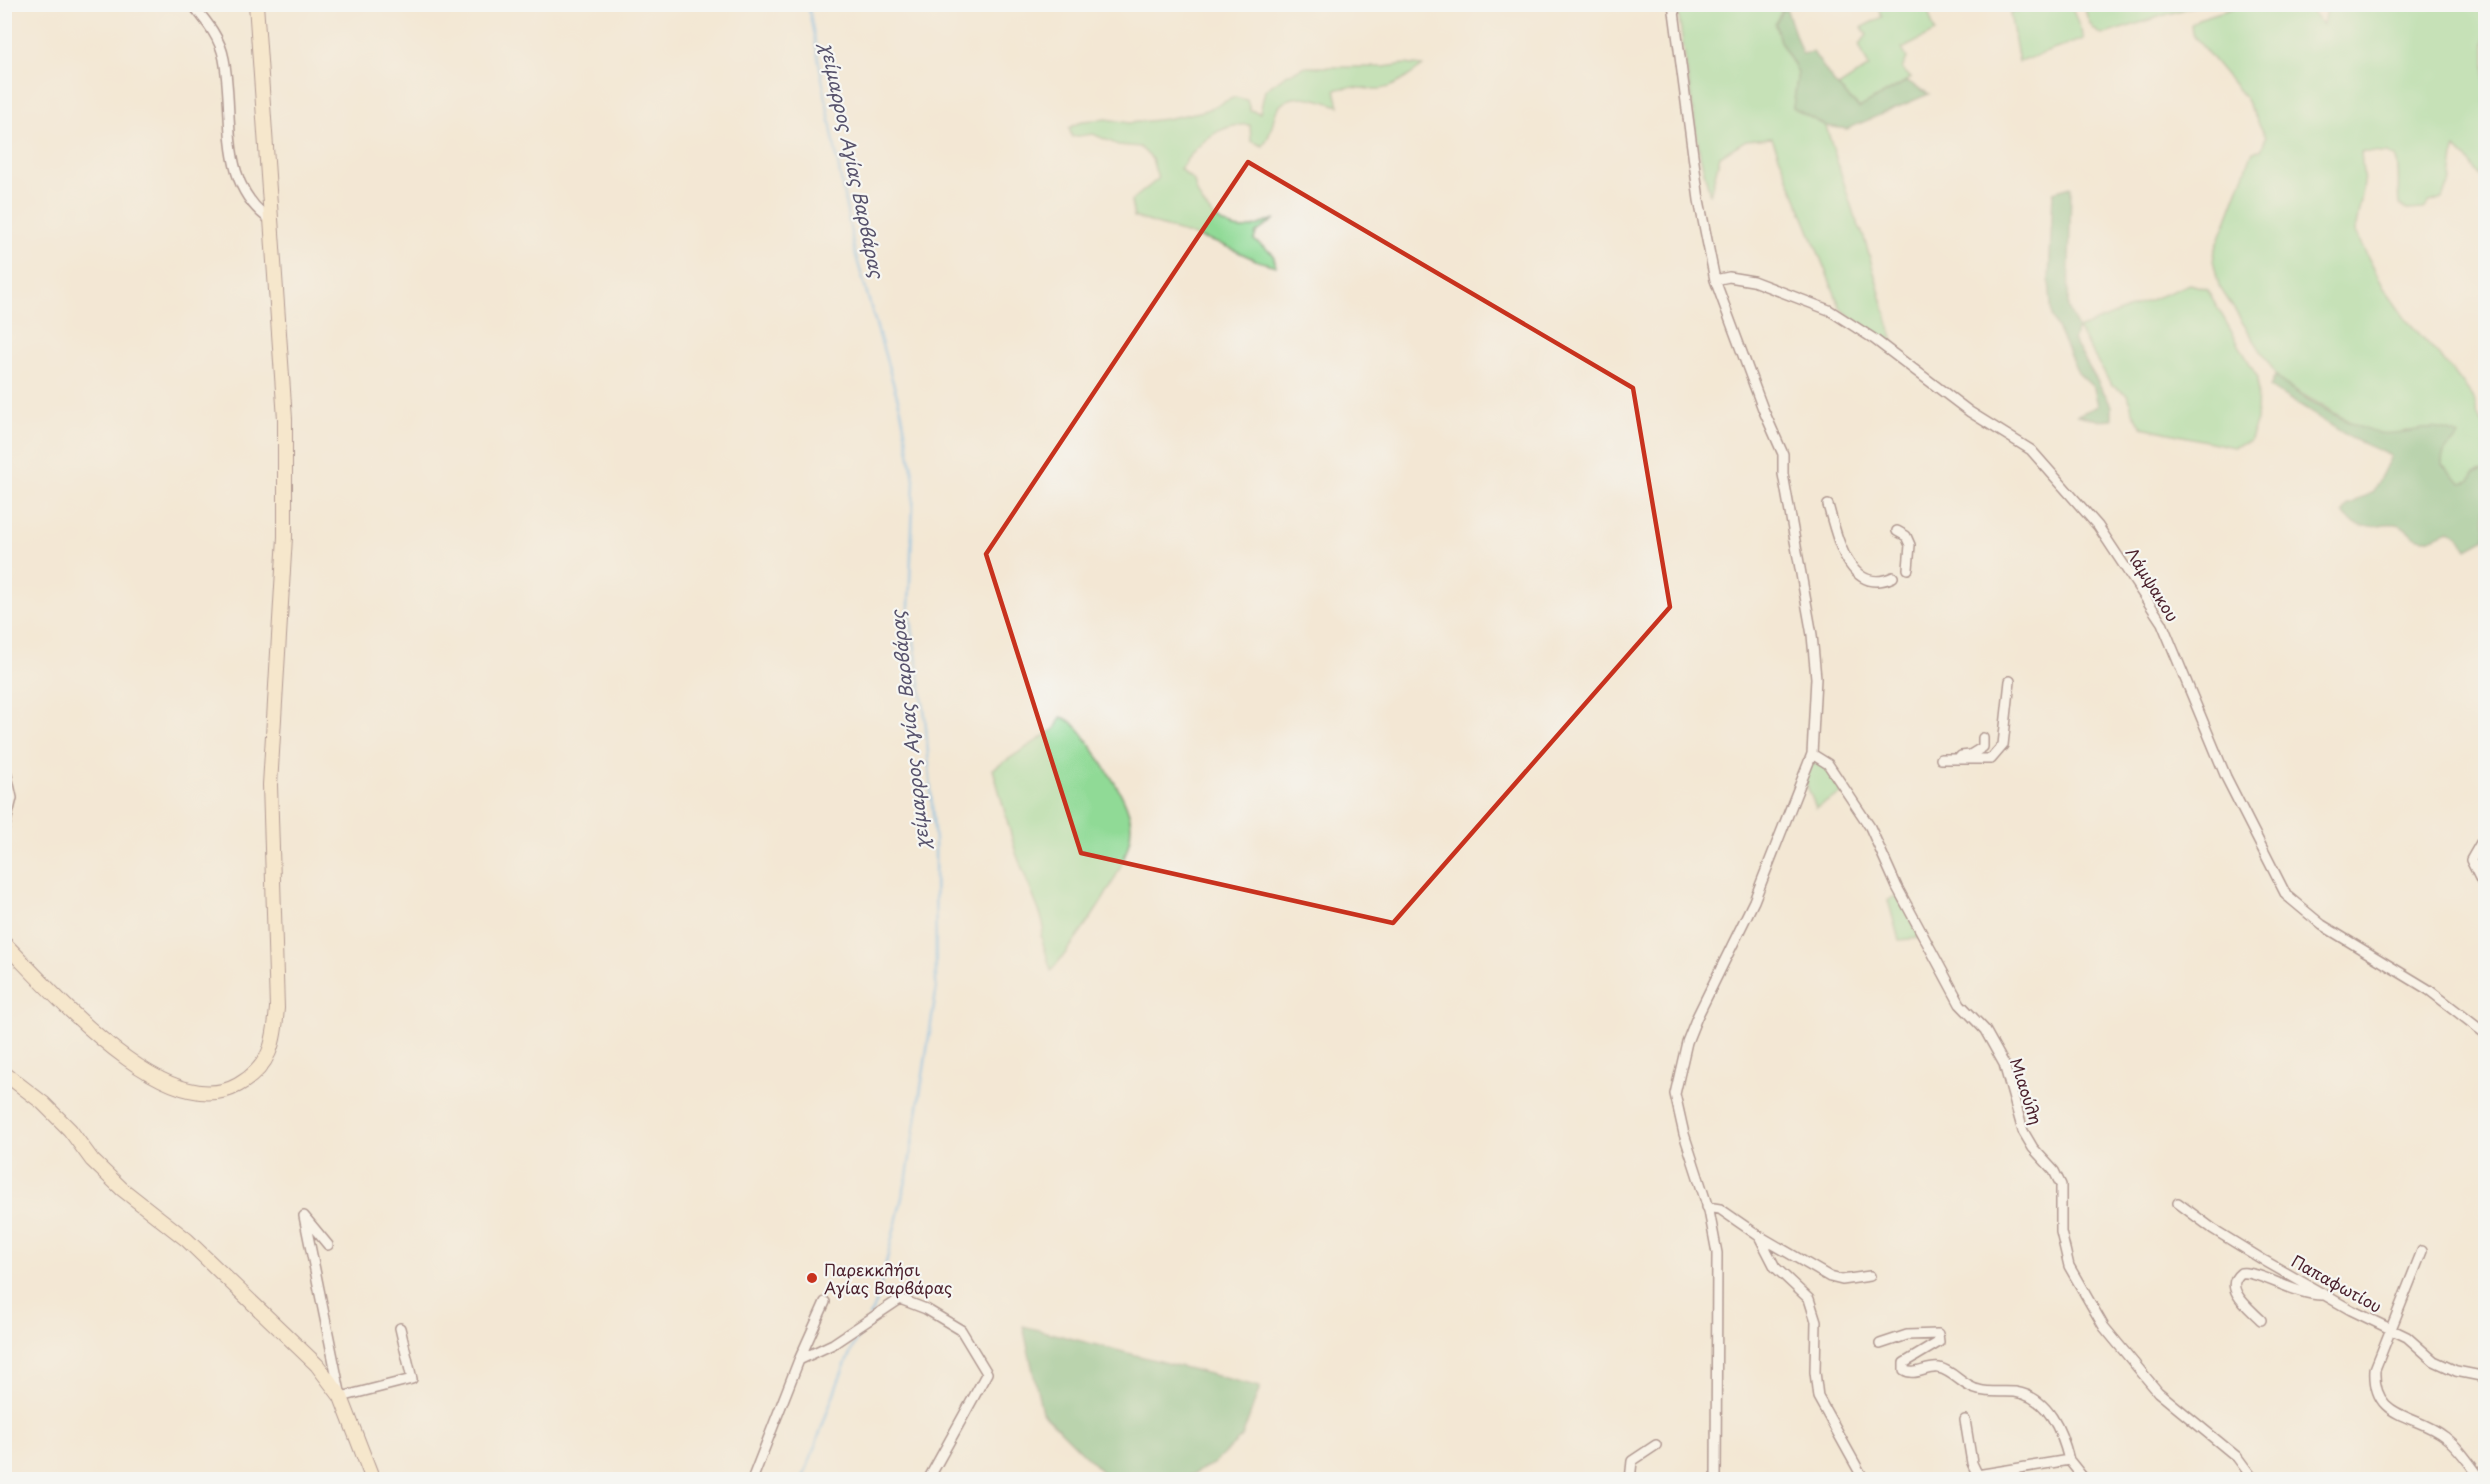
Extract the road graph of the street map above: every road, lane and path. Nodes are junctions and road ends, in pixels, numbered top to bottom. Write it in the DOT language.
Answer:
graph roads {
  1 [pos="192,4"];
  2 [pos="256,4"];
  3 [pos="1673,4"];
  4 [pos="272,221"];
  5 [pos="1715,280"];
  6 [pos="1828,505"];
  7 [pos="1897,531"];
  8 [pos="1908,568"];
  9 [pos="1893,577"];
  10 [pos="2010,681"];
  11 [pos="1983,738"];
  12 [pos="1812,754"];
  13 [pos="4,762"];
  14 [pos="4,830"];
  15 [pos="2486,834"];
  16 [pos="2486,890"];
  17 [pos="4,943"];
  18 [pos="2486,1034"];
  19 [pos="4,1073"];
  20 [pos="2178,1203"];
  21 [pos="1707,1208"];
  22 [pos="1759,1236"];
  23 [pos="328,1245"];
  24 [pos="2422,1251"];
  25 [pos="1870,1276"];
  26 [pos="2325,1295"];
  27 [pos="825,1302"];
  28 [pos="2261,1320"];
  29 [pos="400,1328"];
  30 [pos="2391,1329"];
  31 [pos="1880,1344"];
  32 [pos="799,1360"];
  33 [pos="2486,1377"];
  34 [pos="341,1397"];
  35 [pos="1965,1420"];
  36 [pos="1656,1445"];
  37 [pos="2069,1460"];
  38 [pos="1978,1477"];
  39 [pos="374,1479"];
  40 [pos="752,1479"];
  41 [pos="928,1479"];
  42 [pos="1630,1479"];
  43 [pos="1716,1479"];
  44 [pos="1864,1479"];
  45 [pos="2085,1479"];
  46 [pos="2254,1479"];
  47 [pos="2482,1479"];
  1 -- 4 [label="street"];
  2 -- 4 [label="street"];
  3 -- 5 [label="street"];
  4 -- 17 [label="street"];
  5 -- 12 [label="street"];
  5 -- 18 [label="street, Λάμψακου"];
  6 -- 9 [label="street"];
  7 -- 8 [label="street"];
  10 -- 11 [label="street"];
  12 -- 21 [label="street"];
  12 -- 46 [label="street, Μιαούλη"];
  13 -- 14 [label="street"];
  15 -- 16 [label="street"];
  19 -- 34 [label="street"];
  20 -- 26 [label="street, Παπαφωτίου"];
  21 -- 22 [label="street"];
  21 -- 43 [label="street"];
  22 -- 25 [label="street"];
  22 -- 44 [label="street"];
  23 -- 34 [label="street"];
  24 -- 30 [label="street"];
  26 -- 28 [label="street"];
  26 -- 30 [label="street, Παπαφωτίου"];
  27 -- 32 [label="street"];
  29 -- 34 [label="street"];
  30 -- 33 [label="street, Παπαφωτίου"];
  30 -- 47 [label="street"];
  31 -- 37 [label="street"];
  32 -- 40 [label="street"];
  32 -- 41 [label="street"];
  34 -- 39 [label="street"];
  35 -- 38 [label="street"];
  36 -- 42 [label="street"];
  37 -- 38 [label="street"];
  37 -- 45 [label="street"];
}
